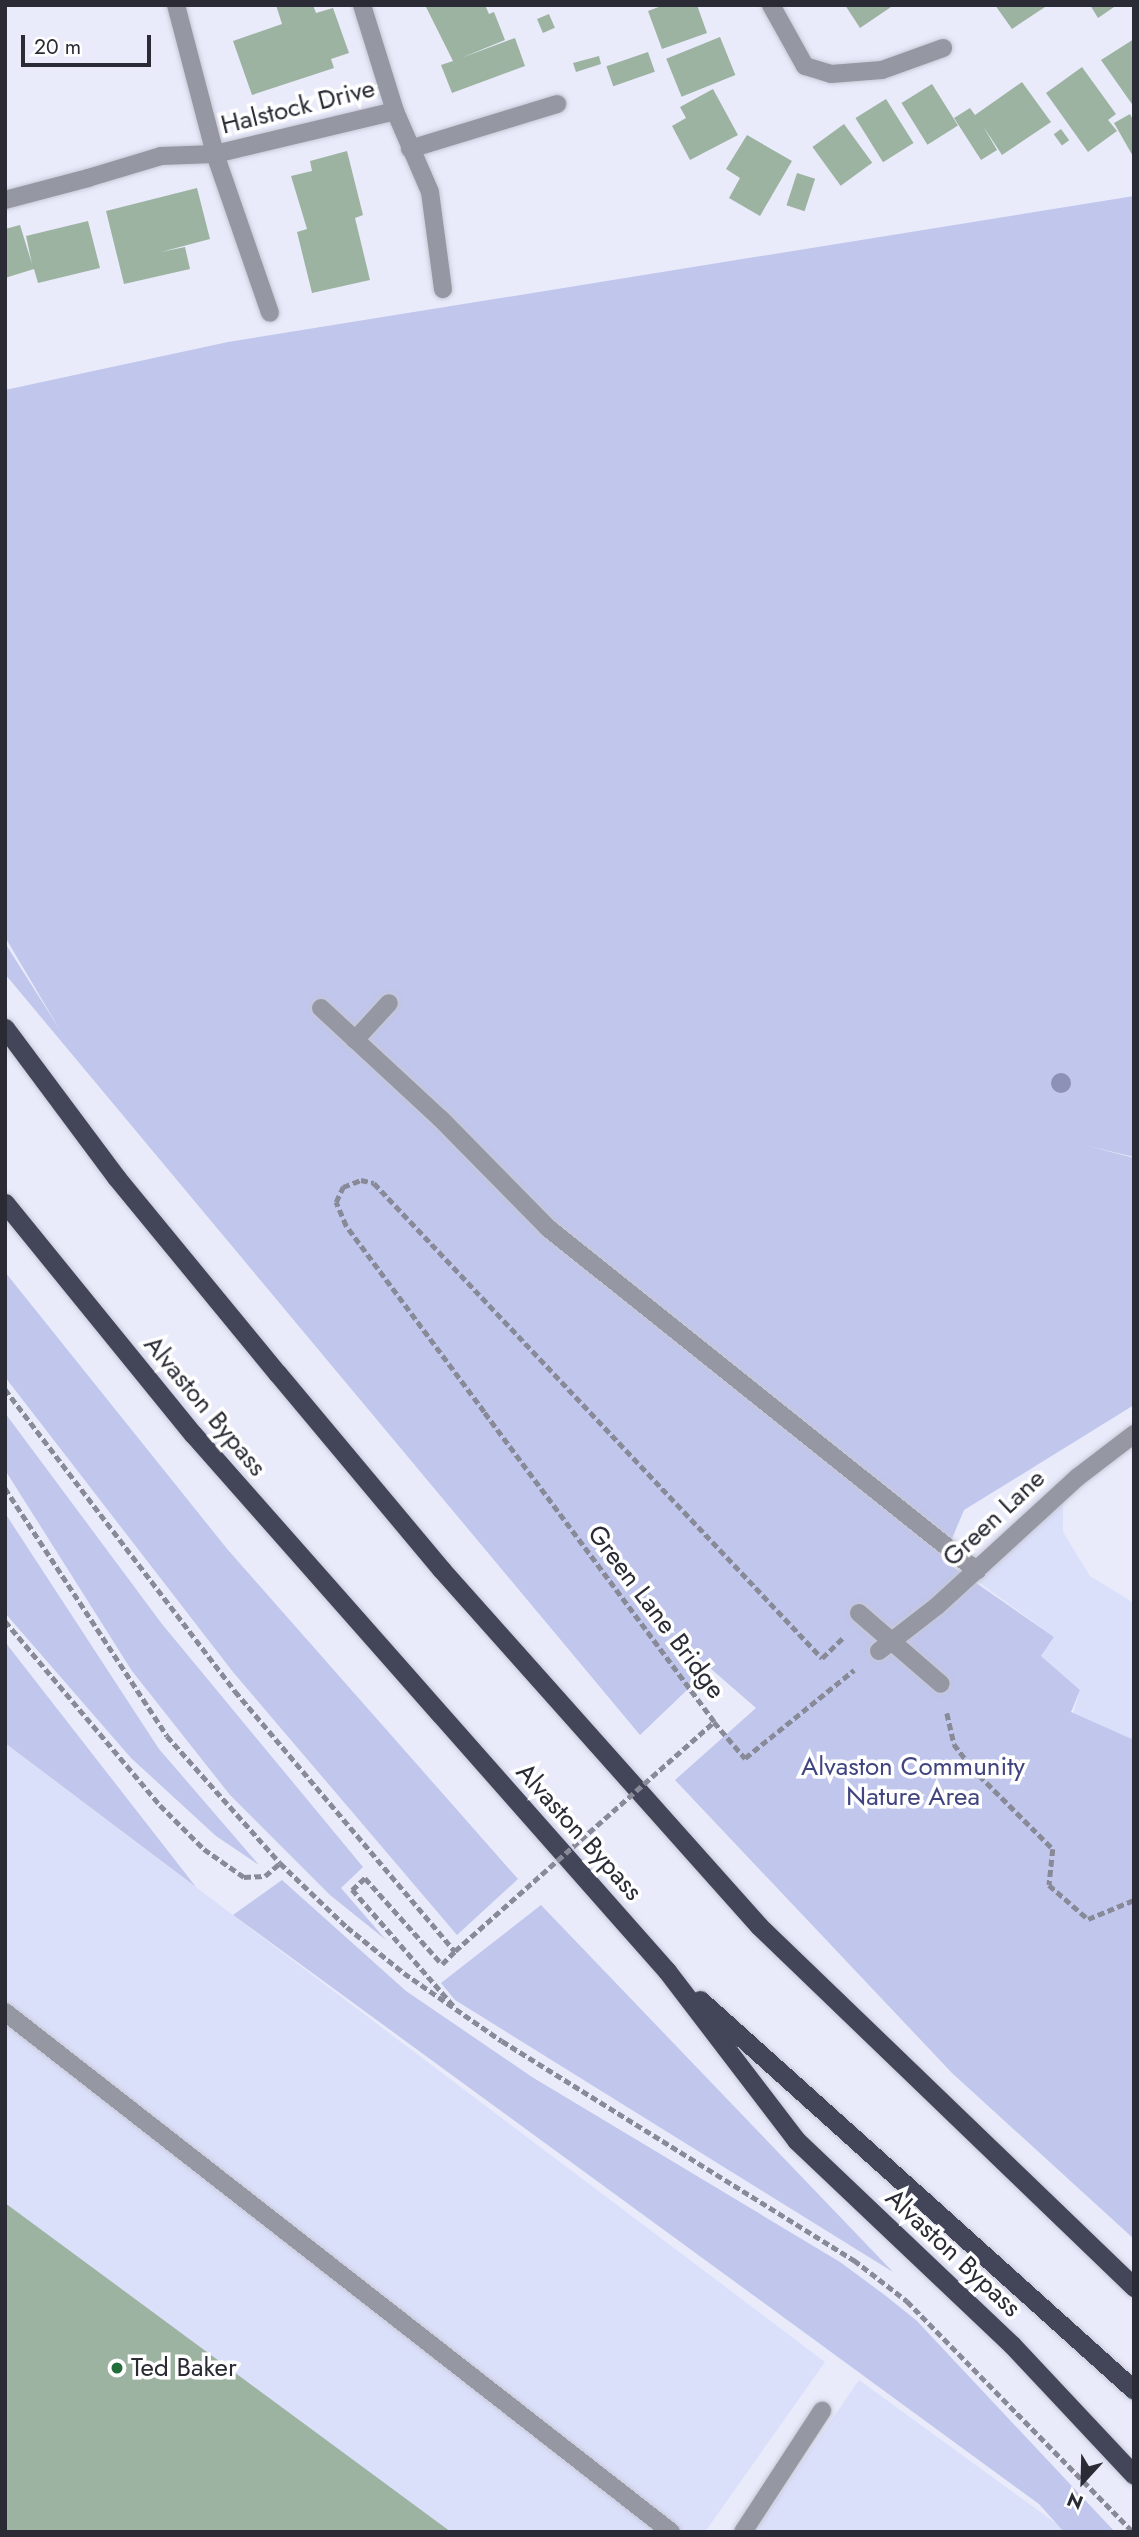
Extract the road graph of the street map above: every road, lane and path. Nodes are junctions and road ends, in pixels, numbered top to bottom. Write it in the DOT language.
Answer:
graph roads {
  1 [pos="176,5"];
  2 [pos="362,5"];
  3 [pos="771,5"];
  4 [pos="943,48"];
  5 [pos="557,104"];
  6 [pos="395,111"];
  7 [pos="410,149"];
  8 [pos="215,155"];
  9 [pos="5,200"];
  10 [pos="443,289"];
  11 [pos="270,313"];
  12 [pos="389,1003"];
  13 [pos="321,1008"];
  14 [pos="5,1028"];
  15 [pos="355,1040"];
  16 [pos="5,1203"];
  17 [pos="5,1389"];
  18 [pos="1134,1434"];
  19 [pos="5,1488"];
  20 [pos="976,1571"];
  21 [pos="859,1613"];
  22 [pos="5,1620"];
  23 [pos="851,1645"];
  24 [pos="885,1646"];
  25 [pos="844,1678"];
  26 [pos="941,1684"];
  27 [pos="714,1723"];
  28 [pos="280,1863"];
  29 [pos="1134,1900"];
  30 [pos="455,1951"];
  31 [pos="667,1970"];
  32 [pos="5,2012"];
  33 [pos="458,2012"];
  34 [pos="1134,2287"];
  35 [pos="1134,2390"];
  36 [pos="822,2411"];
  37 [pos="1134,2475"];
  38 [pos="671,2532"];
  39 [pos="743,2532"];
  40 [pos="1133,2532"];
  1 -- 8 [label="street, Halstock Drive"];
  2 -- 6 [label="street, Halstock Drive"];
  3 -- 4 [label="street"];
  5 -- 7 [label="street"];
  6 -- 7 [label="street, Halstock Drive"];
  6 -- 8 [label="street, Halstock Drive"];
  7 -- 10 [label="street, Halstock Drive"];
  8 -- 9 [label="street, Halstock Drive"];
  8 -- 11 [label="street, Halstock Drive"];
  12 -- 15 [label="street"];
  13 -- 15 [label="street"];
  14 -- 34 [label="highway"];
  15 -- 20 [label="street"];
  16 -- 31 [label="highway, Alvaston Bypass"];
  17 -- 30 [label="path, bridge"];
  18 -- 20 [label="street, Green Lane"];
  19 -- 28 [label="path"];
  20 -- 24 [label="street, Green Lane"];
  21 -- 24 [label="street"];
  22 -- 28 [label="path"];
  23 -- 27 [label="path, Green Lane Bridge, bridge"];
  24 -- 26 [label="street"];
  25 -- 27 [label="path"];
  26 -- 29 [label="path"];
  27 -- 30 [label="path, Green Lane Bridge, bridge"];
  28 -- 33 [label="path"];
  30 -- 33 [label="path"];
  31 -- 35 [label="highway"];
  31 -- 37 [label="highway, Alvaston Bypass"];
  32 -- 38 [label="street"];
  33 -- 40 [label="path"];
  36 -- 39 [label="street"];
}
